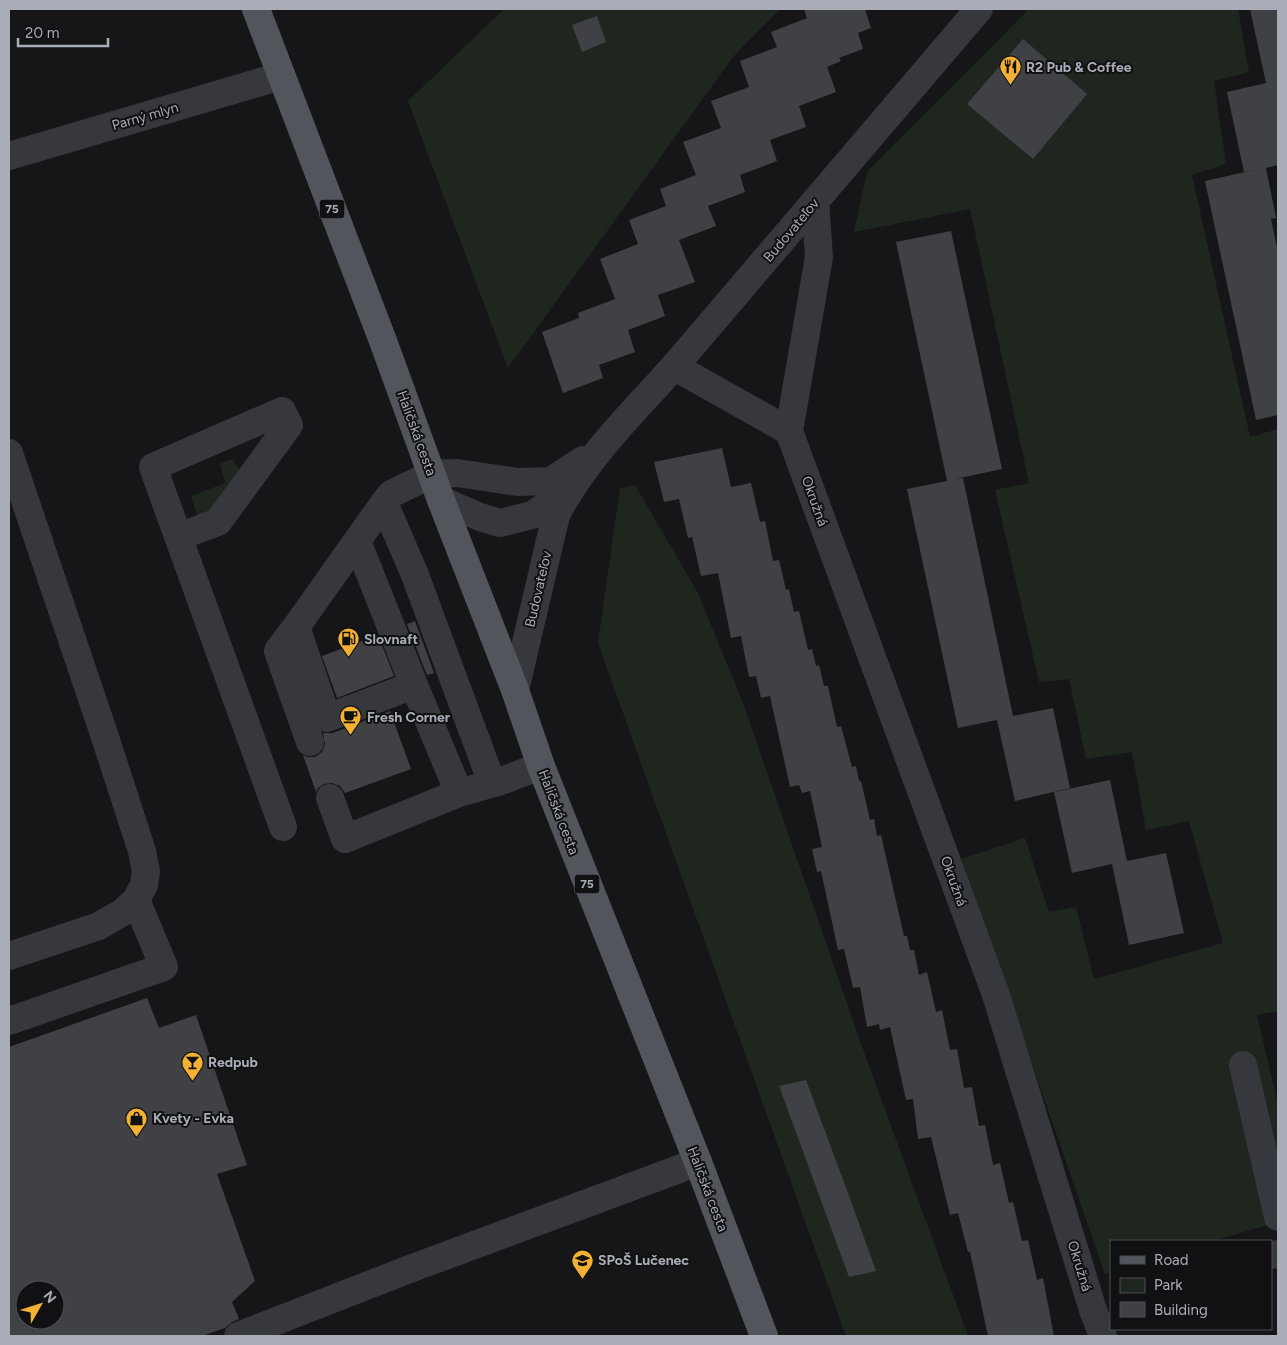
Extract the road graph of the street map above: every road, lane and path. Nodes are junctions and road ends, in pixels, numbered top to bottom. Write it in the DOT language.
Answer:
graph roads {
  1 [pos="256,9"];
  2 [pos="979,9"];
  3 [pos="281,76"];
  4 [pos="9,156"];
  5 [pos="816,201"];
  6 [pos="675,367"];
  7 [pos="789,431"];
  8 [pos="600,448"];
  9 [pos="9,453"];
  10 [pos="432,474"];
  11 [pos="569,490"];
  12 [pos="441,500"];
  13 [pos="384,503"];
  14 [pos="178,537"];
  15 [pos="358,541"];
  16 [pos="296,627"];
  17 [pos="414,685"];
  18 [pos="515,690"];
  19 [pos="310,742"];
  20 [pos="541,766"];
  21 [pos="492,783"];
  22 [pos="459,793"];
  23 [pos="330,798"];
  24 [pos="283,827"];
  25 [pos="136,900"];
  26 [pos="9,956"];
  27 [pos="9,1021"];
  28 [pos="1243,1066"];
  29 [pos="698,1162"];
  30 [pos="1278,1217"];
  31 [pos="1102,1307"];
  32 [pos="238,1336"];
  33 [pos="764,1336"];
  34 [pos="1103,1336"];
  1 -- 3 [label="main road, 75"];
  2 -- 5 [label="street, Budovateľov"];
  3 -- 4 [label="street, Parný mlyn"];
  3 -- 10 [label="main road, Haličská cesta / 75"];
  5 -- 6 [label="street, Budovateľov"];
  5 -- 7 [label="street, Okružná"];
  6 -- 7 [label="street"];
  6 -- 8 [label="street, Budovateľov"];
  7 -- 31 [label="street, Okružná"];
  8 -- 10 [label="street, Budovateľov"];
  8 -- 11 [label="street, Budovateľov"];
  9 -- 25 [label="street"];
  10 -- 12 [label="main road, Haličská cesta / 75"];
  10 -- 13 [label="street"];
  11 -- 12 [label="street, Budovateľov"];
  11 -- 18 [label="street, Budovateľov"];
  12 -- 18 [label="main road, Haličská cesta / 75"];
  13 -- 15 [label="street"];
  13 -- 21 [label="street"];
  14 -- 14 [label="street"];
  14 -- 24 [label="street"];
  15 -- 16 [label="street"];
  15 -- 17 [label="street"];
  16 -- 17 [label="street"];
  16 -- 19 [label="street"];
  17 -- 22 [label="street"];
  18 -- 20 [label="main road, Haličská cesta / 75"];
  20 -- 21 [label="street"];
  20 -- 29 [label="main road, Haličská cesta / 75"];
  21 -- 22 [label="street"];
  22 -- 23 [label="street"];
  25 -- 26 [label="street"];
  25 -- 27 [label="street"];
  28 -- 30 [label="street"];
  29 -- 32 [label="street"];
  29 -- 33 [label="main road, Haličská cesta / 75"];
  31 -- 34 [label="street, Okružná"];
}
